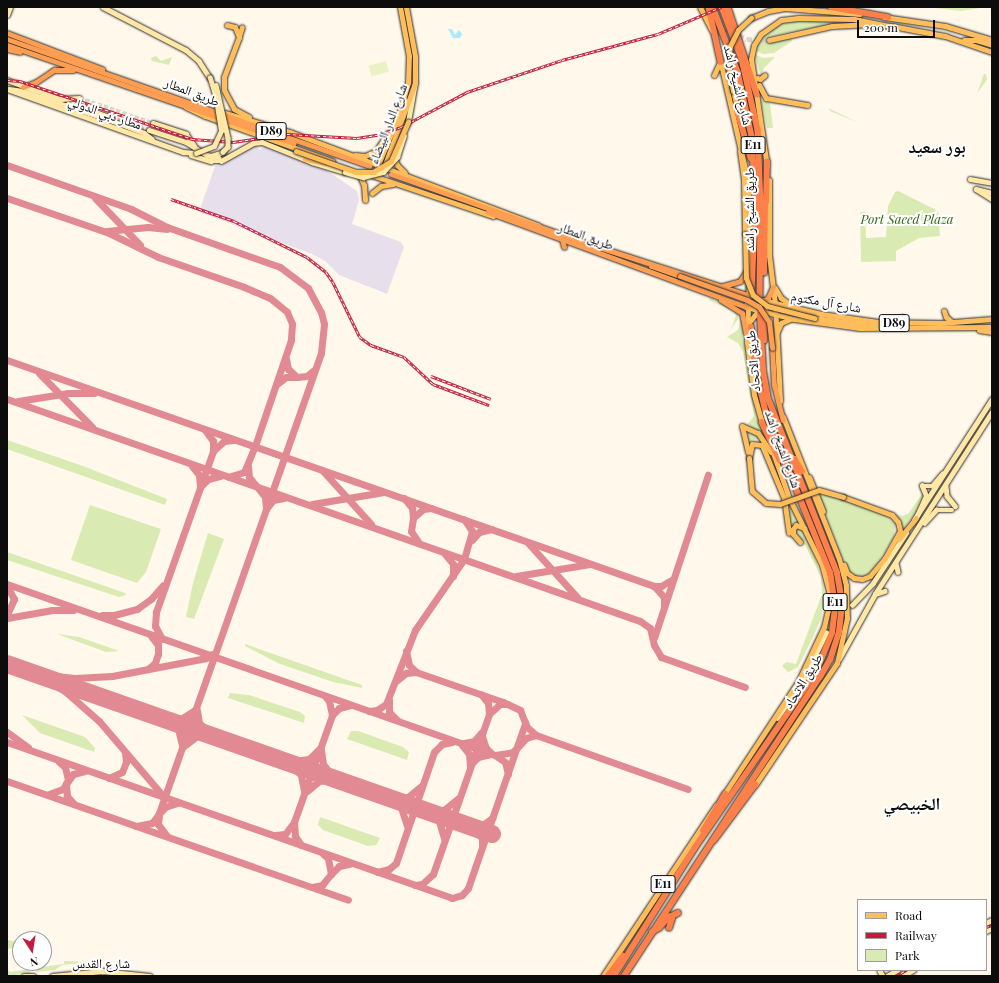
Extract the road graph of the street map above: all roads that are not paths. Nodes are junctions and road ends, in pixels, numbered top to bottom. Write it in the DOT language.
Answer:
graph roads {
  1 [pos="10,7"];
  2 [pos="103,7"];
  3 [pos="400,7"];
  4 [pos="406,7"];
  5 [pos="700,7"];
  6 [pos="709,7"];
  7 [pos="713,7"];
  8 [pos="722,7"];
  9 [pos="728,7"];
  10 [pos="832,7"];
  11 [pos="7,15"];
  12 [pos="888,17"];
  13 [pos="227,25"];
  14 [pos="242,27"];
  15 [pos="894,27"];
  16 [pos="7,33"];
  17 [pos="238,37"];
  18 [pos="7,39"];
  19 [pos="769,40"];
  20 [pos="961,40"];
  21 [pos="992,40"];
  22 [pos="7,45"];
  23 [pos="975,45"];
  24 [pos="992,45"];
  25 [pos="730,46"];
  26 [pos="7,49"];
  27 [pos="992,52"];
  28 [pos="752,53"];
  29 [pos="992,55"];
  30 [pos="50,59"];
  31 [pos="721,62"];
  32 [pos="93,74"];
  33 [pos="714,75"];
  34 [pos="765,75"];
  35 [pos="117,77"];
  36 [pos="211,77"];
  37 [pos="757,78"];
  38 [pos="7,81"];
  39 [pos="415,83"];
  40 [pos="23,86"];
  41 [pos="7,90"];
  42 [pos="757,94"];
  43 [pos="173,96"];
  44 [pos="79,98"];
  45 [pos="60,99"];
  46 [pos="78,104"];
  47 [pos="65,105"];
  48 [pos="807,105"];
  49 [pos="185,107"];
  50 [pos="738,112"];
  51 [pos="87,113"];
  52 [pos="78,115"];
  53 [pos="734,117"];
  54 [pos="408,122"];
  55 [pos="153,123"];
  56 [pos="264,125"];
  57 [pos="393,129"];
  58 [pos="149,130"];
  59 [pos="248,131"];
  60 [pos="144,132"];
  61 [pos="397,134"];
  62 [pos="154,141"];
  63 [pos="194,145"];
  64 [pos="338,151"];
  65 [pos="183,152"];
  66 [pos="238,152"];
  67 [pos="760,152"];
  68 [pos="211,156"];
  69 [pos="305,159"];
  70 [pos="386,161"];
  71 [pos="767,162"];
  72 [pos="348,169"];
  73 [pos="374,170"];
  74 [pos="755,175"];
  75 [pos="413,177"];
  76 [pos="970,180"];
  77 [pos="396,183"];
  78 [pos="439,183"];
  79 [pos="992,183"];
  80 [pos="432,184"];
  81 [pos="466,192"];
  82 [pos="372,193"];
  83 [pos="424,193"];
  84 [pos="992,193"];
  85 [pos="470,197"];
  86 [pos="428,199"];
  87 [pos="992,199"];
  88 [pos="365,200"];
  89 [pos="750,205"];
  90 [pos="765,206"];
  91 [pos="539,225"];
  92 [pos="533,228"];
  93 [pos="562,239"];
  94 [pos="564,247"];
  95 [pos="646,262"];
  96 [pos="749,267"];
  97 [pos="643,268"];
  98 [pos="635,272"];
  99 [pos="771,274"];
  100 [pos="700,275"];
  101 [pos="703,280"];
  102 [pos="721,286"];
  103 [pos="773,287"];
  104 [pos="701,289"];
  105 [pos="752,290"];
  106 [pos="747,295"];
  107 [pos="763,297"];
  108 [pos="719,298"];
  109 [pos="775,304"];
  110 [pos="746,306"];
  111 [pos="769,306"];
  112 [pos="786,306"];
  113 [pos="796,309"];
  114 [pos="944,311"];
  115 [pos="759,314"];
  116 [pos="777,316"];
  117 [pos="992,316"];
  118 [pos="902,318"];
  119 [pos="794,319"];
  120 [pos="992,319"];
  121 [pos="982,320"];
  122 [pos="895,323"];
  123 [pos="953,323"];
  124 [pos="992,327"];
  125 [pos="968,328"];
  126 [pos="892,329"];
  127 [pos="748,330"];
  128 [pos="992,332"];
  129 [pos="776,339"];
  130 [pos="992,399"];
  131 [pos="992,412"];
  132 [pos="783,420"];
  133 [pos="762,422"];
  134 [pos="781,434"];
  135 [pos="749,458"];
  136 [pos="947,470"];
  137 [pos="802,471"];
  138 [pos="809,477"];
  139 [pos="791,478"];
  140 [pos="782,479"];
  141 [pos="946,486"];
  142 [pos="936,495"];
  143 [pos="916,518"];
  144 [pos="804,528"];
  145 [pos="828,531"];
  146 [pos="789,533"];
  147 [pos="800,542"];
  148 [pos="907,545"];
  149 [pos="836,551"];
  150 [pos="885,558"];
  151 [pos="896,563"];
  152 [pos="898,572"];
  153 [pos="885,591"];
  154 [pos="875,594"];
  155 [pos="852,606"];
  156 [pos="826,633"];
  157 [pos="837,663"];
  158 [pos="777,718"];
  159 [pos="755,785"];
  160 [pos="725,794"];
  161 [pos="711,842"];
  162 [pos="694,849"];
  163 [pos="678,914"];
  164 [pos="670,917"];
  165 [pos="669,928"];
  166 [pos="651,932"];
  167 [pos="629,950"];
  168 [pos="95,966"];
  169 [pos="133,969"];
  170 [pos="102,971"];
  171 [pos="880,971"];
  172 [pos="895,971"];
  173 [pos="127,972"];
  174 [pos="24,976"];
  175 [pos="34,976"];
  176 [pos="52,976"];
  177 [pos="150,976"];
  178 [pos="603,976"];
  179 [pos="608,976"];
  180 [pos="614,976"];
  181 [pos="624,976"];
  182 [pos="885,976"];
  1 -- 11 [label="main road"];
  2 -- 36 [label="main road"];
  3 -- 57 [label="main road, شارع الدار البيضاء"];
  4 -- 39 [label="main road, شارع الدار البيضاء"];
  5 -- 31 [label="main road, شارع الشيخ راشد"];
  6 -- 31 [label="highway"];
  7 -- 25 [label="highway, طريق الشيخ راشد / E11"];
  8 -- 67 [label="highway, طريق الشيخ راشد / E11"];
  9 -- 42 [label="highway"];
  10 -- 12 [label="highway"];
  12 -- 21 [label="main road"];
  12 -- 25 [label="main road, bridge"];
  13 -- 17 [label="main road"];
  14 -- 17 [label="main road"];
  15 -- 19 [label="main road"];
  15 -- 20 [label="main road"];
  15 -- 28 [label="main road"];
  16 -- 35 [label="highway"];
  17 -- 56 [label="main road"];
  18 -- 35 [label="highway, طريق المطار / D89"];
  20 -- 23 [label="main road"];
  20 -- 24 [label="main road"];
  22 -- 30 [label="highway, طريق المطار / D89"];
  23 -- 27 [label="main road"];
  23 -- 29 [label="main road"];
  25 -- 50 [label="main road, bridge"];
  25 -- 74 [label="highway, طريق الشيخ راشد / E11"];
  26 -- 30 [label="highway"];
  28 -- 37 [label="main road"];
  28 -- 42 [label="main road"];
  30 -- 32 [label="highway, طريق المطار / D89"];
  31 -- 33 [label="main road"];
  31 -- 53 [label="main road, شارع الشيخ راشد"];
  32 -- 40 [label="highway"];
  32 -- 49 [label="highway, طريق المطار / D89"];
  34 -- 37 [label="main road"];
  35 -- 43 [label="highway, طريق المطار / D89"];
  36 -- 65 [label="main road, مطار دبي الدولي, bridge"];
  36 -- 68 [label="main road, bridge"];
  37 -- 48 [label="main road"];
  38 -- 40 [label="main road"];
  39 -- 54 [label="main road"];
  39 -- 61 [label="main road, شارع الدار البيضاء"];
  40 -- 45 [label="main road"];
  41 -- 47 [label="main road, مطار دبي الدولي"];
  41 -- 52 [label="main road, مطار دبي الدولي"];
  42 -- 71 [label="main road"];
  43 -- 56 [label="main road"];
  43 -- 73 [label="highway, طريق المطار / D89"];
  44 -- 45 [label="main road"];
  45 -- 46 [label="main road"];
  47 -- 51 [label="main road, مطار دبي الدولي"];
  47 -- 60 [label="main road"];
  49 -- 59 [label="main road"];
  49 -- 73 [label="highway, طريق المطار / D89"];
  50 -- 74 [label="highway"];
  50 -- 89 [label="main road"];
  51 -- 52 [label="main road"];
  51 -- 60 [label="main road, مطار دبي الدولي"];
  52 -- 62 [label="main road, مطار دبي الدولي"];
  53 -- 89 [label="main road, شارع الشيخ راشد"];
  53 -- 126 [label="main road, bridge"];
  54 -- 59 [label="main road, bridge"];
  54 -- 72 [label="main road, bridge"];
  55 -- 63 [label="main road"];
  56 -- 64 [label="main road"];
  57 -- 64 [label="main road"];
  57 -- 70 [label="main road"];
  57 -- 73 [label="main road, شارع الدار البيضاء"];
  58 -- 63 [label="main road"];
  59 -- 72 [label="main road"];
  60 -- 62 [label="main road"];
  61 -- 70 [label="main road, شارع الدار البيضاء"];
  61 -- 75 [label="main road"];
  62 -- 65 [label="main road, مطار دبي الدولي"];
  63 -- 68 [label="main road"];
  64 -- 73 [label="main road"];
  65 -- 66 [label="main road"];
  66 -- 68 [label="main road"];
  66 -- 69 [label="main road"];
  67 -- 90 [label="highway"];
  67 -- 107 [label="highway, طريق الشيخ راشد / E11"];
  69 -- 72 [label="main road"];
  70 -- 73 [label="main road, شارع الدار البيضاء"];
  71 -- 90 [label="highway"];
  71 -- 99 [label="main road"];
  72 -- 73 [label="main road"];
  72 -- 88 [label="main road"];
  73 -- 75 [label="main road"];
  73 -- 77 [label="main road"];
  74 -- 105 [label="highway, طريق الشيخ راشد / E11"];
  75 -- 80 [label="main road"];
  76 -- 79 [label="main road"];
  77 -- 82 [label="main road"];
  77 -- 83 [label="main road"];
  78 -- 80 [label="main road"];
  80 -- 85 [label="main road"];
  81 -- 85 [label="main road"];
  83 -- 86 [label="main road"];
  83 -- 92 [label="main road"];
  84 -- 87 [label="main road"];
  85 -- 91 [label="main road"];
  89 -- 96 [label="main road, شارع الشيخ راشد"];
  90 -- 107 [label="highway"];
  91 -- 92 [label="highway, طريق المطار / D89"];
  91 -- 95 [label="highway, طريق المطار / D89"];
  92 -- 93 [label="highway, طريق المطار / D89"];
  93 -- 94 [label="highway"];
  93 -- 97 [label="highway, طريق المطار / D89"];
  95 -- 101 [label="highway, طريق المطار / D89"];
  95 -- 132 [label="highway, bridge"];
  96 -- 102 [label="highway"];
  96 -- 106 [label="main road, شارع الشيخ راشد"];
  97 -- 98 [label="highway"];
  97 -- 104 [label="highway, طريق المطار / D89"];
  99 -- 103 [label="main road"];
  99 -- 113 [label="main road"];
  100 -- 101 [label="highway"];
  101 -- 102 [label="highway, طريق المطار / D89"];
  102 -- 106 [label="highway, طريق المطار / D89"];
  103 -- 107 [label="highway"];
  103 -- 109 [label="main road"];
  104 -- 108 [label="highway, طريق المطار / D89"];
  104 -- 110 [label="highway"];
  106 -- 107 [label="main road, طريق المطار / D89"];
  106 -- 110 [label="highway"];
  107 -- 109 [label="main road, طريق المطار / D89"];
  107 -- 110 [label="highway"];
  107 -- 111 [label="main road"];
  108 -- 110 [label="highway, طريق المطار / D89"];
  108 -- 127 [label="highway"];
  109 -- 111 [label="main road"];
  109 -- 112 [label="main road, شارع آل مكتوم / D89"];
  109 -- 116 [label="main road"];
  110 -- 115 [label="main road, طريق المطار / D89"];
  110 -- 127 [label="main road, شارع الشيخ راشد"];
  111 -- 115 [label="main road"];
  111 -- 116 [label="main road"];
  112 -- 113 [label="main road, شارع آل مكتوم / D89"];
  112 -- 116 [label="main road"];
  113 -- 122 [label="main road, شارع آل مكتوم / D89"];
  114 -- 123 [label="main road"];
  115 -- 116 [label="main road, شارع آل مكتوم"];
  115 -- 127 [label="main road"];
  115 -- 134 [label="highway, طريق الاتحاد / E11"];
  116 -- 119 [label="main road, شارع آل مكتوم / D89"];
  116 -- 129 [label="main road"];
  117 -- 121 [label="main road"];
  118 -- 122 [label="main road"];
  119 -- 126 [label="main road, شارع آل مكتوم / D89"];
  119 -- 129 [label="main road"];
  120 -- 121 [label="main road, شارع آل مكتوم / D89"];
  121 -- 123 [label="main road, شارع آل مكتوم / D89"];
  122 -- 123 [label="main road, شارع آل مكتوم / D89"];
  124 -- 125 [label="main road, شارع آل مكتوم / D89"];
  125 -- 126 [label="main road, شارع آل مكتوم / D89"];
  125 -- 128 [label="main road"];
  127 -- 133 [label="main road, شارع الشيخ راشد"];
  127 -- 139 [label="highway, طريق الاتحاد / E11"];
  129 -- 132 [label="main road"];
  130 -- 136 [label="main road"];
  131 -- 141 [label="main road"];
  132 -- 137 [label="main road"];
  133 -- 139 [label="highway"];
  133 -- 140 [label="main road, شارع الشيخ راشد"];
  134 -- 137 [label="highway"];
  134 -- 161 [label="highway, طريق الاتحاد / E11"];
  135 -- 140 [label="main road"];
  135 -- 146 [label="main road"];
  135 -- 150 [label="main road, bridge"];
  136 -- 142 [label="main road"];
  136 -- 143 [label="main road"];
  137 -- 145 [label="main road"];
  138 -- 145 [label="main road"];
  139 -- 162 [label="highway, طريق الاتحاد / E11"];
  140 -- 144 [label="main road, شارع الشيخ راشد"];
  141 -- 142 [label="main road"];
  141 -- 148 [label="main road"];
  142 -- 143 [label="main road"];
  142 -- 148 [label="main road"];
  143 -- 150 [label="main road"];
  143 -- 155 [label="main road"];
  144 -- 147 [label="main road"];
  144 -- 158 [label="main road, شارع الشيخ راشد"];
  145 -- 149 [label="main road"];
  148 -- 151 [label="main road"];
  149 -- 150 [label="main road"];
  149 -- 157 [label="main road"];
  151 -- 152 [label="main road"];
  151 -- 154 [label="main road"];
  153 -- 154 [label="main road"];
  154 -- 157 [label="main road"];
  156 -- 158 [label="main road, طريق الاتحاد"];
  157 -- 159 [label="main road"];
  158 -- 160 [label="main road, طريق الاتحاد / E11"];
  159 -- 161 [label="highway"];
  160 -- 162 [label="highway"];
  160 -- 178 [label="main road, طريق الاتحاد / E11"];
  161 -- 166 [label="highway, طريق الاتحاد / E11"];
  162 -- 167 [label="highway, طريق الاتحاد / E11"];
  163 -- 164 [label="highway"];
  164 -- 165 [label="highway"];
  164 -- 166 [label="highway"];
  166 -- 181 [label="highway, طريق الاتحاد / E11"];
  167 -- 179 [label="highway"];
  167 -- 180 [label="highway, طريق الاتحاد / E11"];
  168 -- 170 [label="main road"];
  169 -- 173 [label="main road"];
  170 -- 173 [label="main road, شارع القدس"];
  170 -- 176 [label="main road, شارع القدس"];
  171 -- 182 [label="main road"];
  172 -- 182 [label="main road"];
  173 -- 177 [label="main road, شارع القدس"];
  174 -- 175 [label="main road"];
}
